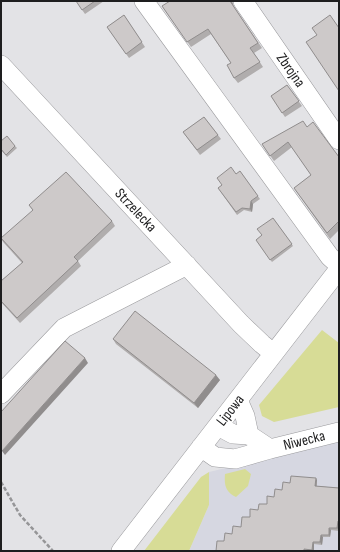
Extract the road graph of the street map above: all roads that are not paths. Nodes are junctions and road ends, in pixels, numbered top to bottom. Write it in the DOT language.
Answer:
graph roads {
  1 [pos="144,1"];
  2 [pos="243,1"];
  3 [pos="1,65"];
  4 [pos="339,140"];
  5 [pos="339,265"];
  6 [pos="187,266"];
  7 [pos="339,269"];
  8 [pos="273,353"];
  9 [pos="1,394"];
  10 [pos="238,400"];
  11 [pos="218,426"];
  12 [pos="339,432"];
  13 [pos="249,435"];
  14 [pos="201,447"];
  15 [pos="270,449"];
  16 [pos="122,551"];
  1 -- 5 [label="street"];
  2 -- 4 [label="street, Zbrojna"];
  3 -- 6 [label="street, Strzelecka"];
  6 -- 8 [label="street, Strzelecka"];
  6 -- 9 [label="street"];
  7 -- 8 [label="street, Lipowa"];
  8 -- 10 [label="street, Lipowa"];
  10 -- 11 [label="street, Lipowa"];
  10 -- 13 [label="street"];
  11 -- 13 [label="street, Niwecka"];
  11 -- 14 [label="street, Lipowa"];
  12 -- 15 [label="street, Niwecka"];
  13 -- 15 [label="street, Niwecka"];
  14 -- 15 [label="street, Niwecka"];
  14 -- 16 [label="street, Lipowa"];
}
